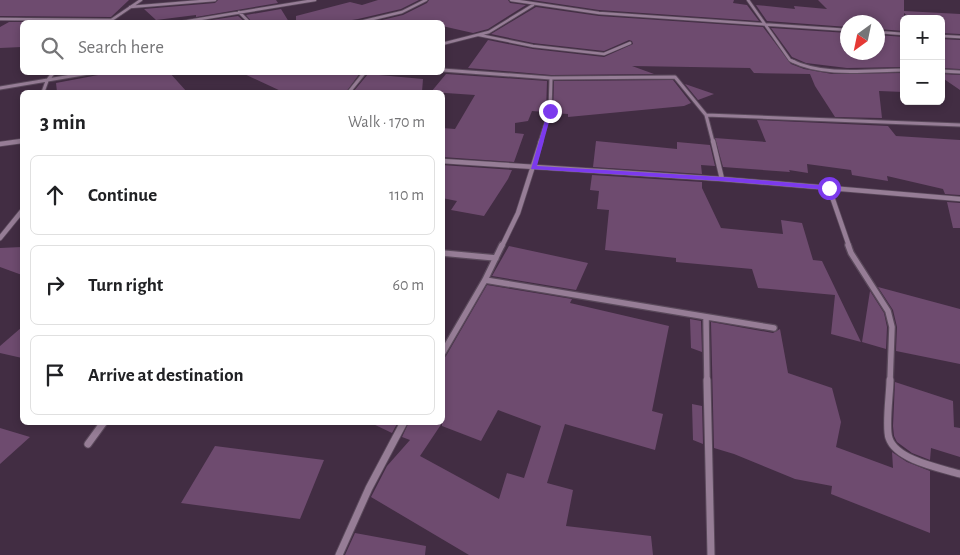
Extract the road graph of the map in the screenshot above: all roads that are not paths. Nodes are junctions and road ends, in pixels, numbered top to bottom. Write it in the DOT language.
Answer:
graph roads {
  1 [pos="140,0"];
  2 [pos="214,0"];
  3 [pos="315,0"];
  4 [pos="426,0"];
  5 [pos="511,0"];
  6 [pos="748,0"];
  7 [pos="307,1"];
  8 [pos="533,5"];
  9 [pos="130,7"];
  10 [pos="239,12"];
  11 [pos="0,18"];
  12 [pos="73,20"];
  13 [pos="111,20"];
  14 [pos="193,20"];
  15 [pos="247,20"];
  16 [pos="368,20"];
  17 [pos="767,24"];
  18 [pos="840,29"];
  19 [pos="885,33"];
  20 [pos="900,34"];
  21 [pos="479,35"];
  22 [pos="945,36"];
  23 [pos="960,37"];
  24 [pos="445,43"];
  25 [pos="630,43"];
  26 [pos="445,70"];
  27 [pos="900,70"];
  28 [pos="945,71"];
  29 [pos="960,72"];
  30 [pos="52,75"];
  31 [pos="79,75"];
  32 [pos="363,75"];
  33 [pos="551,78"];
  34 [pos="47,81"];
  35 [pos="0,88"];
  36 [pos="44,90"];
  37 [pos="352,90"];
  38 [pos="706,114"];
  39 [pos="960,125"];
  40 [pos="20,141"];
  41 [pos="0,144"];
  42 [pos="445,160"];
  43 [pos="533,168"];
  44 [pos="722,179"];
  45 [pos="829,188"];
  46 [pos="960,198"];
  47 [pos="20,213"];
  48 [pos="0,238"];
  49 [pos="445,253"];
  50 [pos="496,258"];
  51 [pos="485,280"];
  52 [pos="706,318"];
  53 [pos="774,328"];
  54 [pos="445,349"];
  55 [pos="102,425"];
  56 [pos="402,425"];
  57 [pos="88,444"];
  58 [pos="960,474"];
  59 [pos="339,555"];
  60 [pos="711,555"];
  1 -- 9 [label="street"];
  2 -- 9 [label="street"];
  3 -- 7 [label="street"];
  4 -- 16 [label="street"];
  5 -- 8 [label="street"];
  6 -- 17 [label="street"];
  7 -- 10 [label="street"];
  8 -- 17 [label="street"];
  8 -- 21 [label="street"];
  9 -- 13 [label="street"];
  10 -- 14 [label="street"];
  10 -- 15 [label="street"];
  11 -- 12 [label="street"];
  17 -- 18 [label="street"];
  17 -- 27 [label="street"];
  19 -- 20 [label="street"];
  21 -- 24 [label="street"];
  21 -- 25 [label="street"];
  22 -- 23 [label="street"];
  26 -- 33 [label="street"];
  28 -- 29 [label="street"];
  30 -- 34 [label="street"];
  31 -- 34 [label="street"];
  32 -- 37 [label="street"];
  33 -- 38 [label="street"];
  33 -- 43 [label="street"];
  34 -- 35 [label="street"];
  34 -- 36 [label="street"];
  38 -- 39 [label="street"];
  38 -- 44 [label="street"];
  40 -- 41 [label="street"];
  42 -- 43 [label="street"];
  43 -- 44 [label="street"];
  43 -- 50 [label="street"];
  44 -- 45 [label="street"];
  45 -- 46 [label="street"];
  45 -- 58 [label="street"];
  47 -- 48 [label="street"];
  49 -- 50 [label="street"];
  50 -- 51 [label="street"];
  51 -- 52 [label="street"];
  51 -- 54 [label="street"];
  52 -- 53 [label="street"];
  52 -- 60 [label="street"];
  55 -- 57 [label="street"];
  56 -- 59 [label="street"];
}
